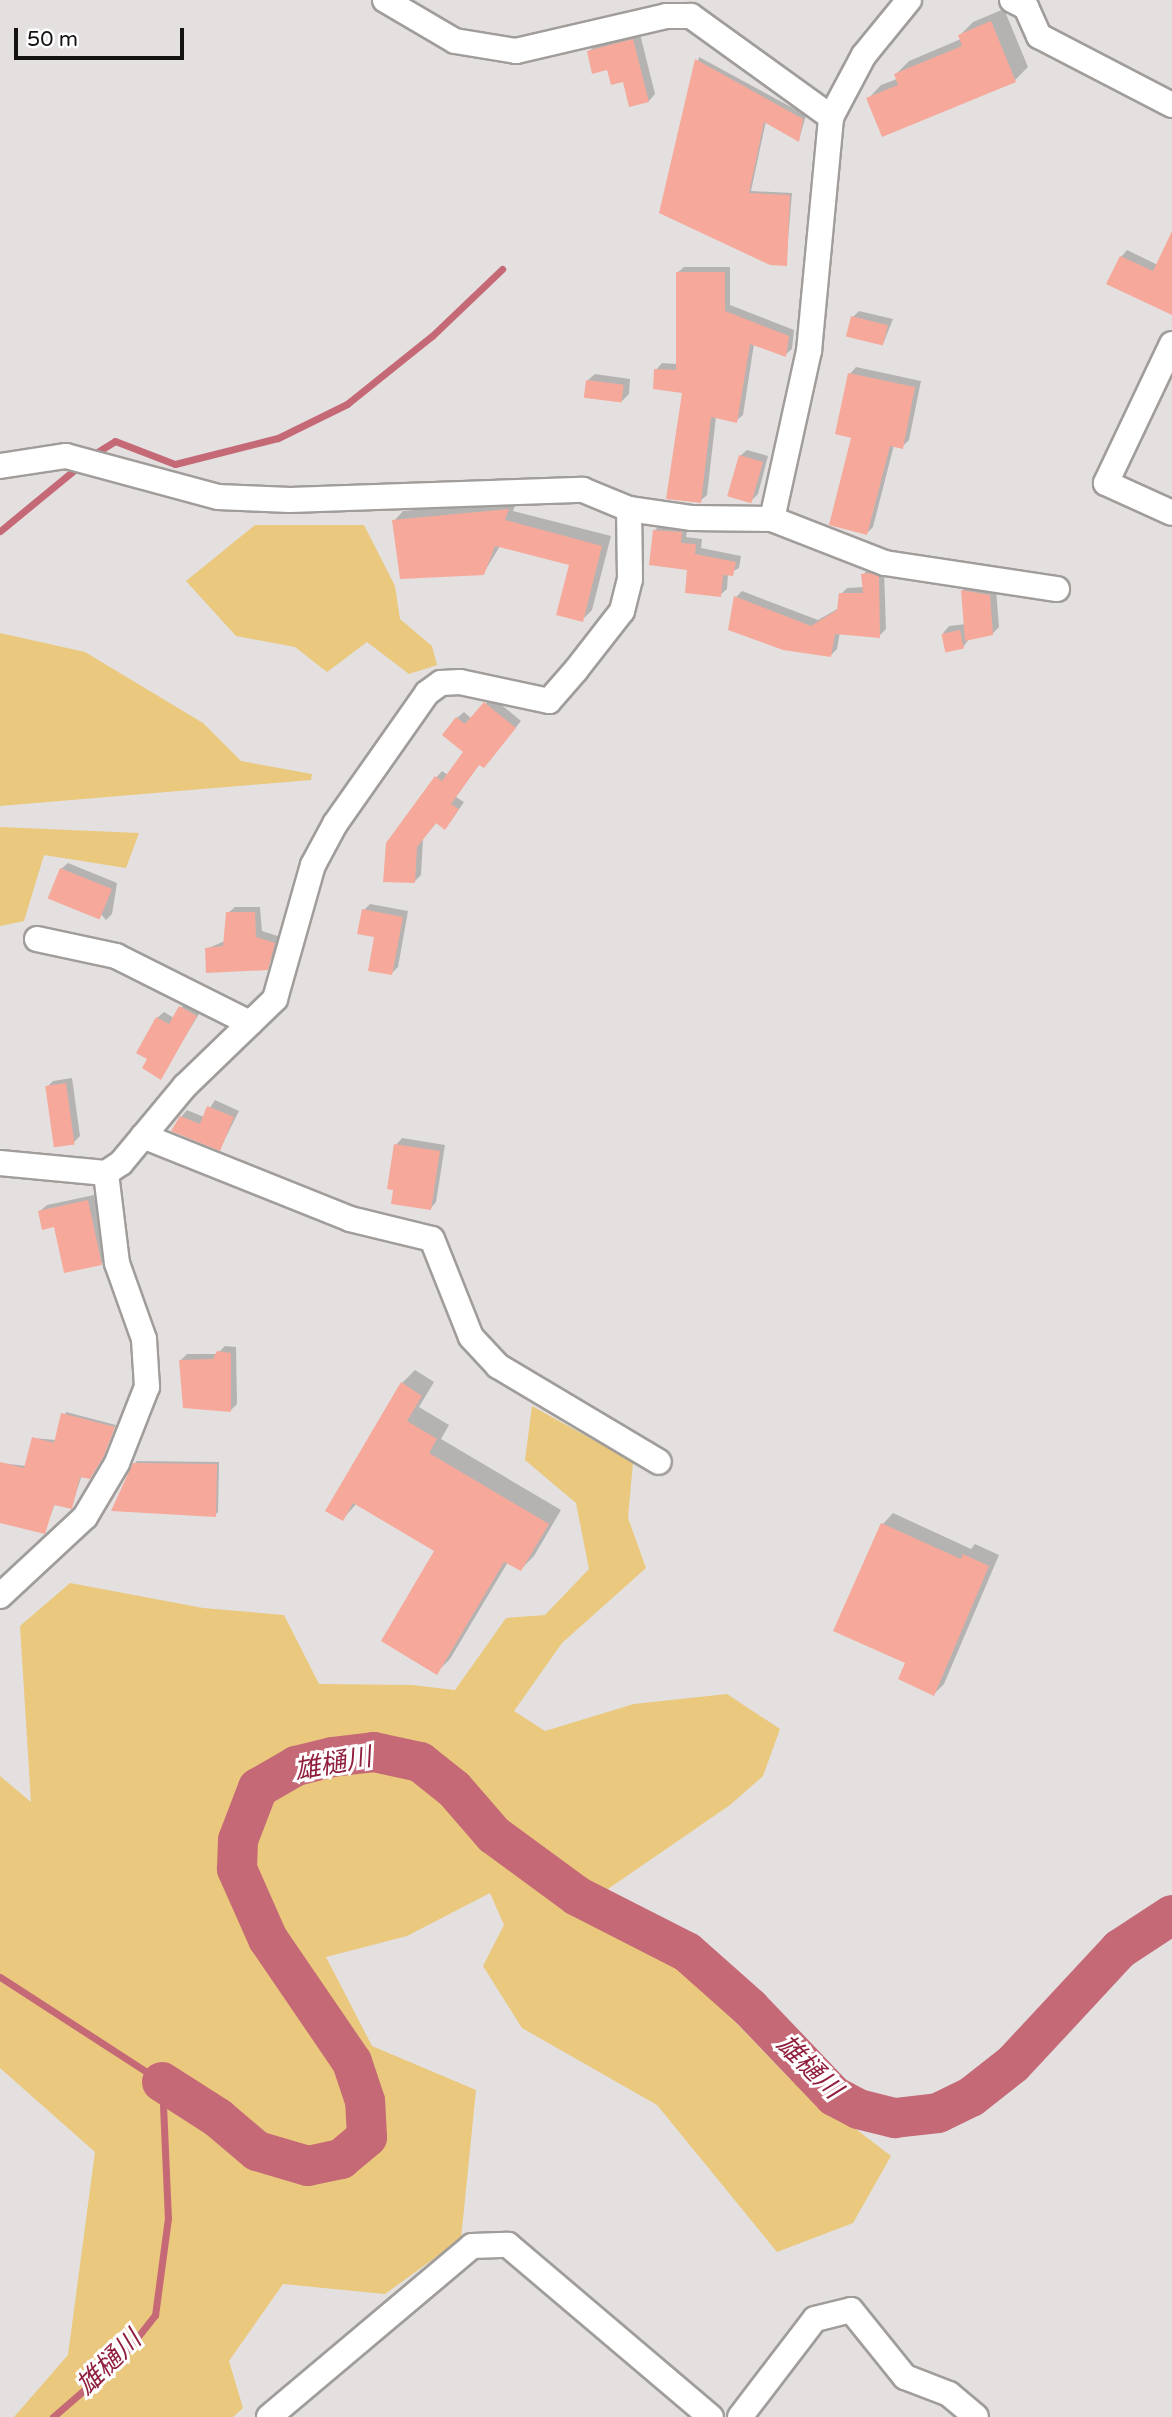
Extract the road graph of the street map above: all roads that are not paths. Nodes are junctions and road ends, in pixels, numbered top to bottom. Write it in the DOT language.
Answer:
graph roads {
  1 [pos="385,0"];
  2 [pos="909,0"];
  3 [pos="1012,0"];
  4 [pos="1172,105"];
  5 [pos="831,117"];
  6 [pos="1172,344"];
  7 [pos="0,466"];
  8 [pos="629,509"];
  9 [pos="1172,513"];
  10 [pos="772,519"];
  11 [pos="1057,589"];
  12 [pos="37,939"];
  13 [pos="250,1023"];
  14 [pos="143,1136"];
  15 [pos="0,1163"];
  16 [pos="106,1173"];
  17 [pos="659,1462"];
  18 [pos="0,1596"];
  19 [pos="269,2417"];
  20 [pos="711,2417"];
  21 [pos="740,2417"];
  22 [pos="976,2417"];
  1 -- 5 [label="street"];
  2 -- 5 [label="street"];
  3 -- 4 [label="street"];
  5 -- 10 [label="street"];
  6 -- 9 [label="street"];
  7 -- 8 [label="street"];
  8 -- 10 [label="street"];
  8 -- 13 [label="street"];
  10 -- 11 [label="street"];
  12 -- 13 [label="street"];
  13 -- 14 [label="street"];
  14 -- 16 [label="street"];
  14 -- 17 [label="street"];
  15 -- 16 [label="street"];
  16 -- 18 [label="street"];
  19 -- 20 [label="street"];
  21 -- 22 [label="street"];
}
